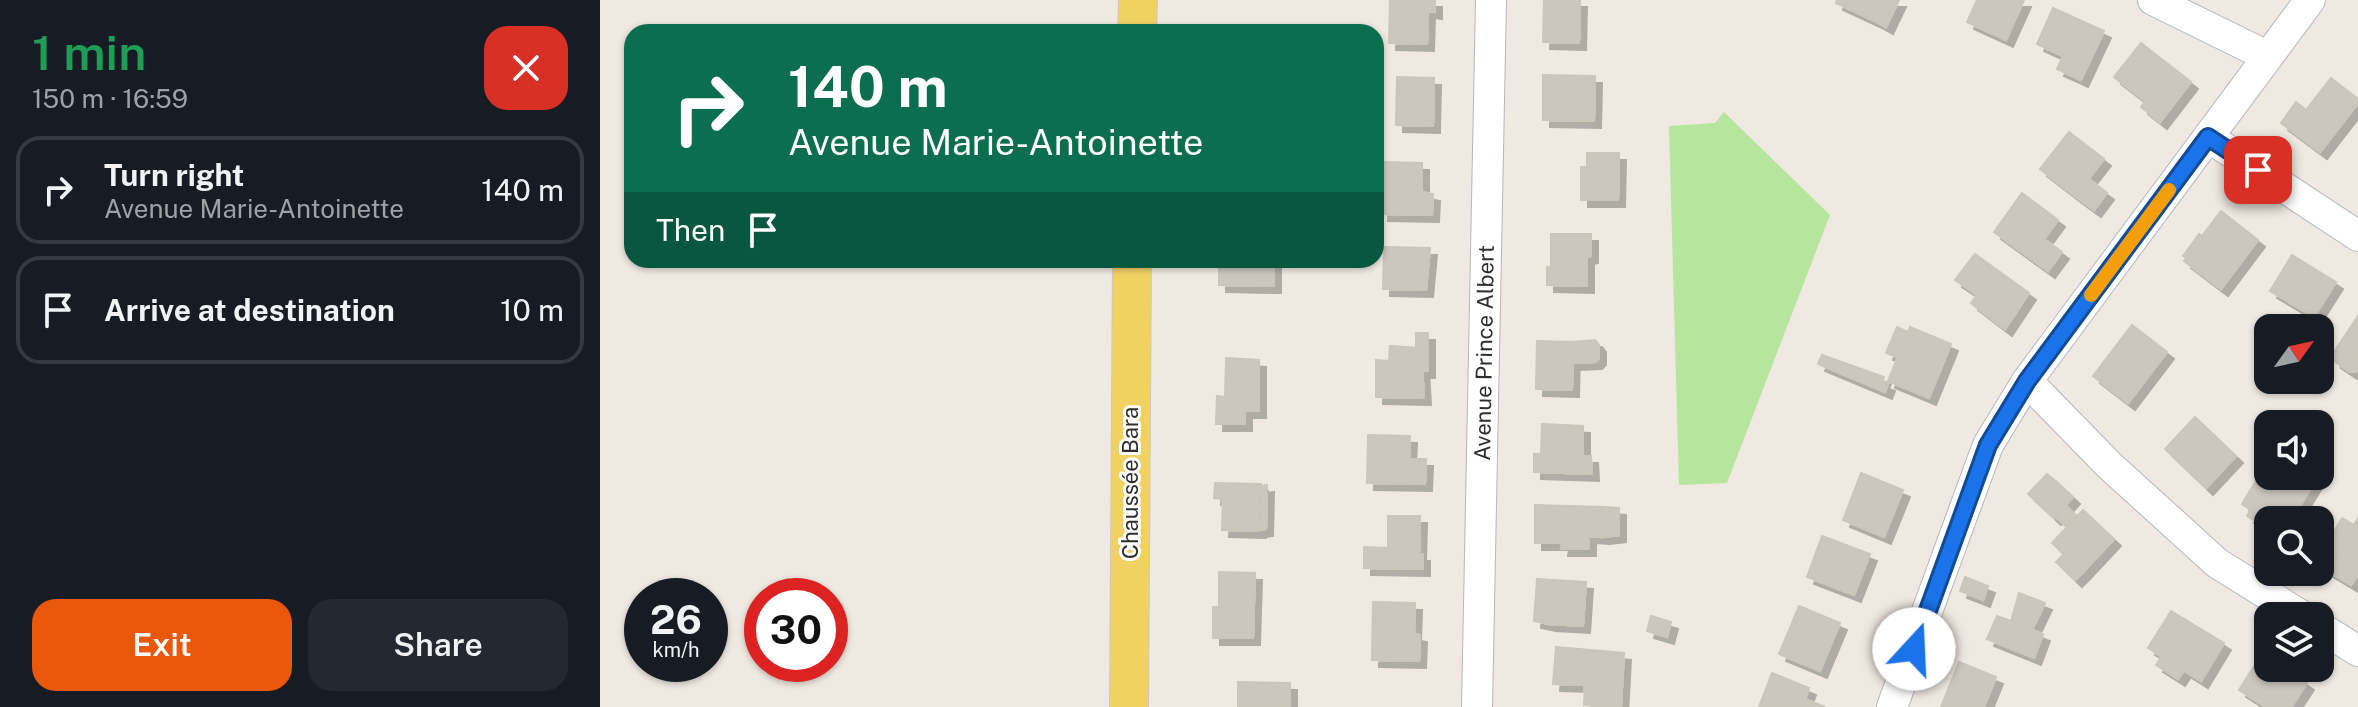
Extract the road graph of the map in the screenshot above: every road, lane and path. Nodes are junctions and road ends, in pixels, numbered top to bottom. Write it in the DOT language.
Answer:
graph roads {
  1 [pos="1138,0"];
  2 [pos="1491,0"];
  3 [pos="2153,0"];
  4 [pos="2310,0"];
  5 [pos="1137,24"];
  6 [pos="2267,56"];
  7 [pos="2208,137"];
  8 [pos="2358,236"];
  9 [pos="1132,268"];
  10 [pos="2027,381"];
  11 [pos="2280,602"];
  12 [pos="2334,636"];
  13 [pos="2358,651"];
  14 [pos="1129,707"];
  15 [pos="1477,707"];
  16 [pos="1892,707"];
  1 -- 5 [label="main road"];
  2 -- 15 [label="street, Avenue Prince Albert"];
  3 -- 6 [label="street"];
  4 -- 6 [label="street"];
  6 -- 7 [label="street"];
  7 -- 8 [label="street"];
  7 -- 10 [label="street"];
  9 -- 14 [label="main road, Chaussée Bara"];
  10 -- 11 [label="street"];
  10 -- 16 [label="street"];
  12 -- 13 [label="street"];
}
